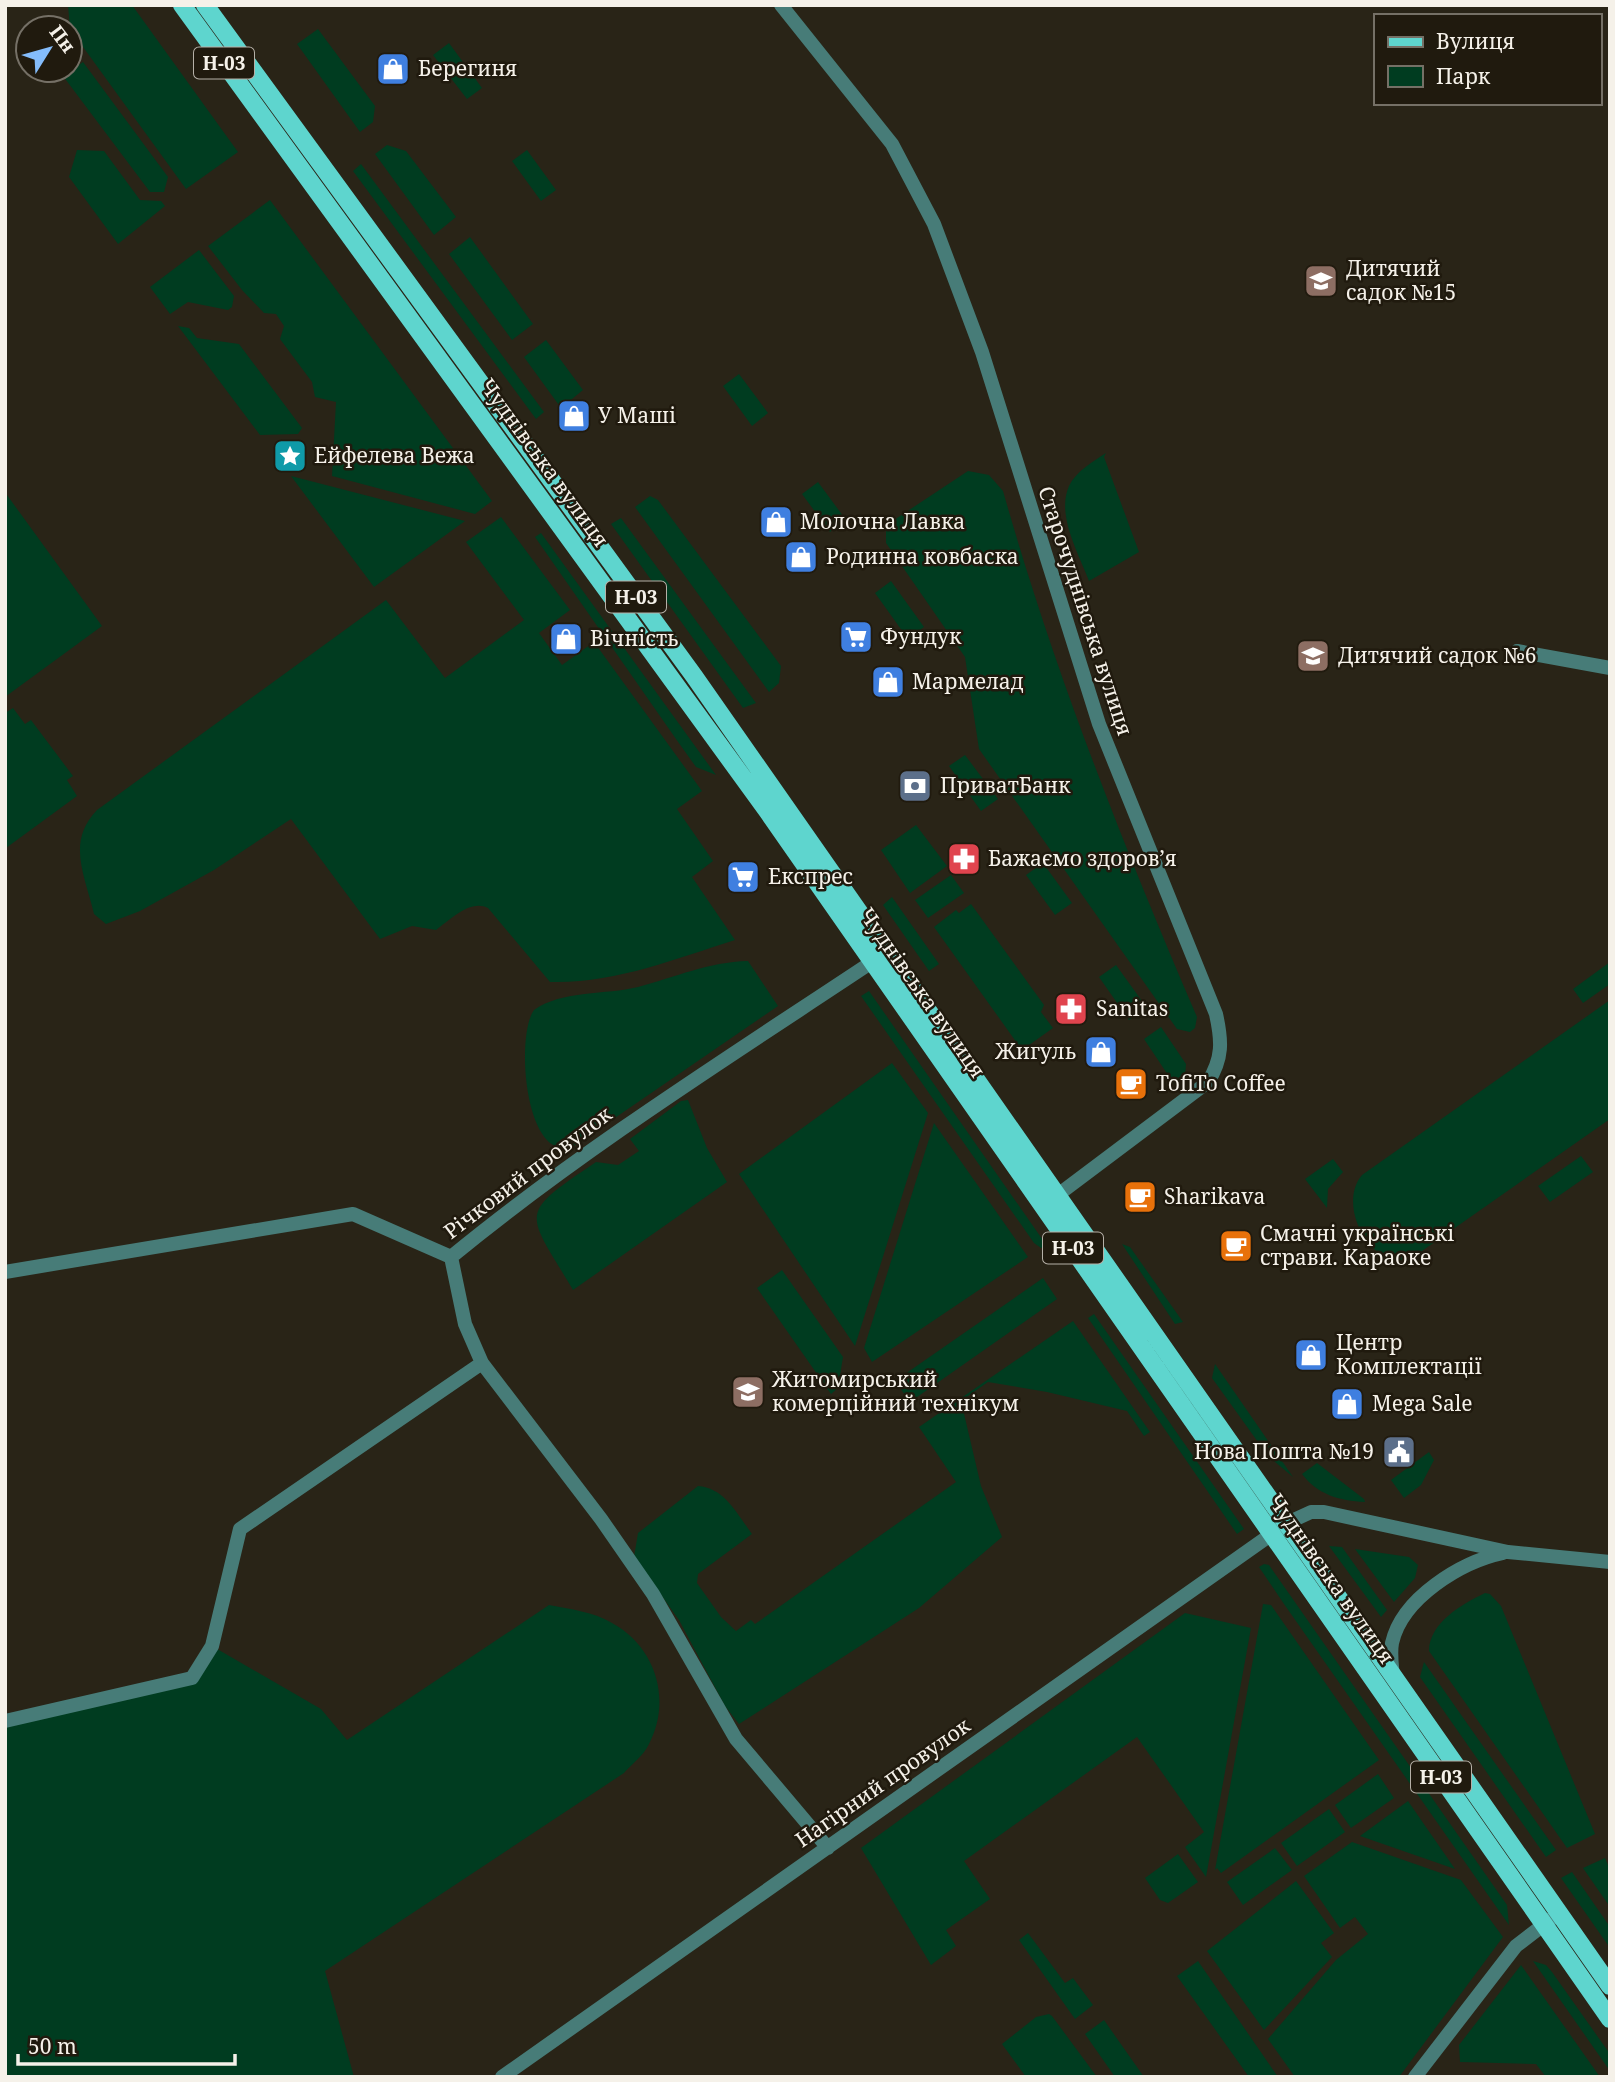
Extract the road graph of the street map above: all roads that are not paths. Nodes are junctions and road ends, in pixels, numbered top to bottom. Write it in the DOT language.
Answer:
graph roads {
  1 [pos="182,5"];
  2 [pos="205,5"];
  3 [pos="781,5"];
  4 [pos="1517,651"];
  5 [pos="1610,668"];
  6 [pos="872,962"];
  7 [pos="1059,1194"];
  8 [pos="451,1257"];
  9 [pos="5,1272"];
  10 [pos="482,1363"];
  11 [pos="1287,1523"];
  12 [pos="1272,1535"];
  13 [pos="1508,1552"];
  14 [pos="1610,1562"];
  15 [pos="1393,1676"];
  16 [pos="5,1721"];
  17 [pos="828,1848"];
  18 [pos="1551,1919"];
  19 [pos="1610,1986"];
  20 [pos="1610,2019"];
  21 [pos="502,2077"];
  22 [pos="1415,2077"];
  1 -- 6 [label="main road, Чуднівська вулиця / Н-03"];
  2 -- 7 [label="main road, Чуднівська вулиця / Н-03"];
  3 -- 7 [label="street, Старочуднівська вулиця"];
  4 -- 5 [label="street"];
  6 -- 8 [label="street, Річковий провулок"];
  6 -- 12 [label="main road, Чуднівська вулиця / Н-03"];
  7 -- 11 [label="main road, Чуднівська вулиця / Н-03"];
  8 -- 9 [label="street, Річковий провулок"];
  8 -- 10 [label="street"];
  10 -- 16 [label="street"];
  10 -- 17 [label="street"];
  11 -- 12 [label="street, Нагірний провулок"];
  11 -- 13 [label="street"];
  11 -- 15 [label="main road, Чуднівська вулиця / Н-03"];
  12 -- 17 [label="street, Нагірний провулок"];
  12 -- 18 [label="main road, Чуднівська вулиця / Н-03"];
  13 -- 14 [label="street"];
  13 -- 15 [label="street"];
  15 -- 18 [label="main road, Чуднівська вулиця / Н-03"];
  17 -- 21 [label="street, Нагірний провулок"];
  18 -- 19 [label="main road, Чуднівська вулиця / Н-03"];
  18 -- 20 [label="main road, Чуднівська вулиця / Н-03"];
  18 -- 22 [label="street"];
}
